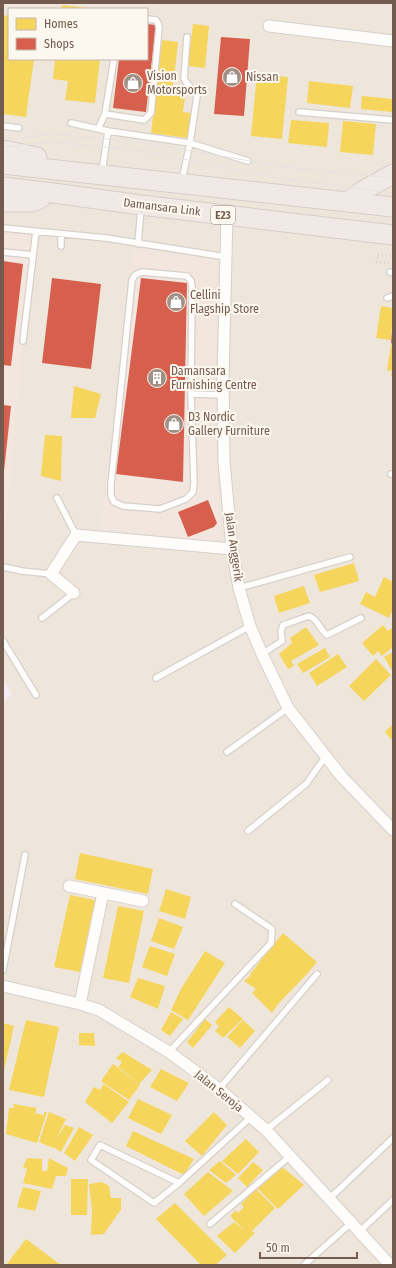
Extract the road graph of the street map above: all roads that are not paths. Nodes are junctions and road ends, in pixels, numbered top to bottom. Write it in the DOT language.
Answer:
graph roads {
  1 [pos="148,19"];
  2 [pos="269,26"];
  3 [pos="187,37"];
  4 [pos="393,41"];
  5 [pos="114,60"];
  6 [pos="299,112"];
  7 [pos="105,114"];
  8 [pos="393,120"];
  9 [pos="71,123"];
  10 [pos="3,126"];
  11 [pos="19,128"];
  12 [pos="98,129"];
  13 [pos="108,131"];
  14 [pos="190,143"];
  15 [pos="3,150"];
  16 [pos="248,161"];
  17 [pos="3,164"];
  18 [pos="97,174"];
  19 [pos="393,174"];
  20 [pos="181,184"];
  21 [pos="3,187"];
  22 [pos="53,193"];
  23 [pos="3,202"];
  24 [pos="347,202"];
  25 [pos="141,205"];
  26 [pos="393,207"];
  27 [pos="227,215"];
  28 [pos="3,228"];
  29 [pos="36,231"];
  30 [pos="61,234"];
  31 [pos="393,235"];
  32 [pos="138,244"];
  33 [pos="60,246"];
  34 [pos="3,252"];
  35 [pos="34,255"];
  36 [pos="226,257"];
  37 [pos="23,341"];
  38 [pos="191,394"];
  39 [pos="223,395"];
  40 [pos="57,498"];
  41 [pos="76,535"];
  42 [pos="232,549"];
  43 [pos="350,557"];
  44 [pos="3,567"];
  45 [pos="51,574"];
  46 [pos="239,588"];
  47 [pos="74,592"];
  48 [pos="42,618"];
  49 [pos="361,618"];
  50 [pos="250,626"];
  51 [pos="3,641"];
  52 [pos="262,654"];
  53 [pos="156,678"];
  54 [pos="36,695"];
  55 [pos="288,708"];
  56 [pos="227,752"];
  57 [pos="326,756"];
  58 [pos="393,830"];
  59 [pos="248,831"];
  60 [pos="25,855"];
  61 [pos="69,886"];
  62 [pos="103,893"];
  63 [pos="143,901"];
  64 [pos="235,904"];
  65 [pos="3,970"];
  66 [pos="317,974"];
  67 [pos="3,986"];
  68 [pos="80,1004"];
  69 [pos="169,1052"];
  70 [pos="328,1080"];
  71 [pos="219,1089"];
  72 [pos="251,1117"];
  73 [pos="266,1130"];
  74 [pos="393,1138"];
  75 [pos="289,1157"];
  76 [pos="179,1184"];
  77 [pos="329,1200"];
  78 [pos="393,1200"];
  79 [pos="210,1224"];
  80 [pos="355,1227"];
  81 [pos="304,1265"];
  82 [pos="390,1265"];
  1 -- 7 [label="lane"];
  2 -- 4 [label="street"];
  3 -- 14 [label="lane"];
  5 -- 7 [label="lane"];
  6 -- 8 [label="lane"];
  7 -- 12 [label="lane"];
  9 -- 12 [label="lane"];
  10 -- 11 [label="lane"];
  12 -- 13 [label="lane"];
  13 -- 14 [label="lane"];
  13 -- 18 [label="lane"];
  14 -- 16 [label="lane"];
  14 -- 20 [label="lane"];
  15 -- 18 [label="highway"];
  17 -- 18 [label="highway, Damansara Link / E23"];
  18 -- 20 [label="highway, Damansara Link / E23"];
  19 -- 24 [label="highway"];
  20 -- 24 [label="highway, Damansara Link / E23"];
  21 -- 22 [label="highway, Damansara Link / E23"];
  22 -- 23 [label="highway"];
  22 -- 25 [label="highway, Damansara Link / E23"];
  24 -- 26 [label="highway, Damansara Link / E23"];
  25 -- 27 [label="highway, Damansara Link / E23"];
  25 -- 32 [label="lane"];
  27 -- 31 [label="highway, Damansara Link / E23"];
  27 -- 36 [label="street, Jalan Anggerik"];
  28 -- 29 [label="lane"];
  29 -- 30 [label="lane"];
  29 -- 35 [label="lane"];
  30 -- 32 [label="lane"];
  30 -- 33 [label="lane"];
  32 -- 36 [label="lane"];
  34 -- 35 [label="lane"];
  35 -- 37 [label="lane"];
  36 -- 39 [label="street, Jalan Anggerik"];
  38 -- 38 [label="lane"];
  38 -- 39 [label="lane"];
  39 -- 42 [label="street, Jalan Anggerik"];
  40 -- 41 [label="lane"];
  41 -- 42 [label="street"];
  41 -- 45 [label="street"];
  42 -- 46 [label="street, Jalan Anggerik"];
  43 -- 46 [label="lane"];
  44 -- 45 [label="lane"];
  45 -- 47 [label="street"];
  46 -- 50 [label="street, Jalan Anggerik"];
  47 -- 48 [label="lane"];
  49 -- 52 [label="lane"];
  50 -- 52 [label="street, Jalan Anggerik"];
  50 -- 53 [label="lane"];
  51 -- 54 [label="lane"];
  52 -- 55 [label="street, Jalan Anggerik"];
  55 -- 56 [label="lane"];
  55 -- 57 [label="street, Jalan Anggerik"];
  57 -- 58 [label="street, Jalan Anggerik"];
  57 -- 59 [label="lane"];
  60 -- 65 [label="lane"];
  61 -- 62 [label="street"];
  62 -- 63 [label="street"];
  62 -- 68 [label="street"];
  64 -- 69 [label="lane"];
  66 -- 71 [label="lane"];
  67 -- 68 [label="street, Jalan Seroja"];
  68 -- 69 [label="street, Jalan Seroja"];
  69 -- 71 [label="street, Jalan Seroja"];
  70 -- 73 [label="lane"];
  71 -- 72 [label="street, Jalan Seroja"];
  72 -- 73 [label="street, Jalan Seroja"];
  72 -- 76 [label="lane"];
  73 -- 75 [label="street, Jalan Seroja"];
  74 -- 77 [label="lane"];
  75 -- 77 [label="street, Jalan Seroja"];
  75 -- 79 [label="lane"];
  76 -- 76 [label="lane"];
  77 -- 80 [label="street, Jalan Seroja"];
  78 -- 80 [label="lane"];
  80 -- 81 [label="lane"];
  80 -- 82 [label="street, Jalan Seroja"];
}
